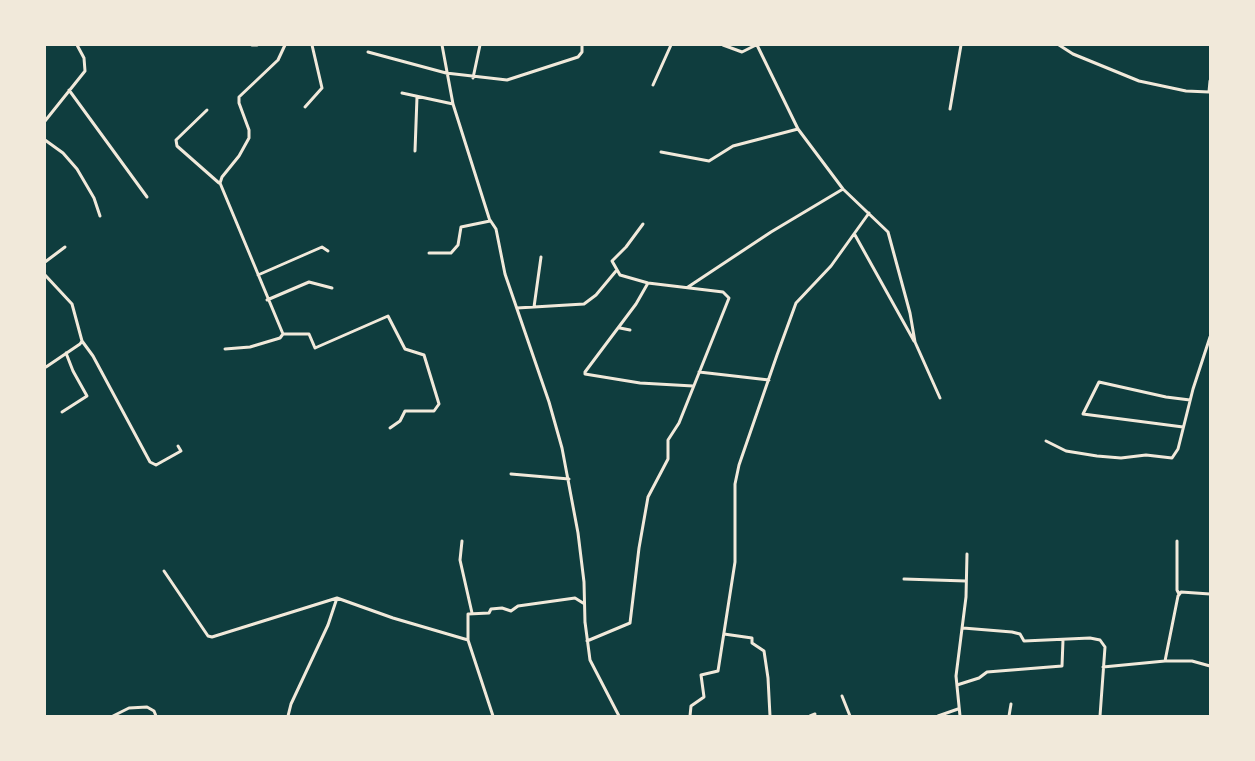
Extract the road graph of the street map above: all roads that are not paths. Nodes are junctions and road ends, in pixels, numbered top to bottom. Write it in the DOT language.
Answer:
graph roads {
  1 [pos="77,45"];
  2 [pos="252,45"];
  3 [pos="257,45"];
  4 [pos="285,45"];
  5 [pos="312,45"];
  6 [pos="442,45"];
  7 [pos="480,45"];
  8 [pos="582,45"];
  9 [pos="671,45"];
  10 [pos="723,45"];
  11 [pos="757,45"];
  12 [pos="961,45"];
  13 [pos="1059,45"];
  14 [pos="368,52"];
  15 [pos="446,73"];
  16 [pos="473,78"];
  17 [pos="1210,81"];
  18 [pos="653,85"];
  19 [pos="69,90"];
  20 [pos="402,93"];
  21 [pos="1209,93"];
  22 [pos="417,97"];
  23 [pos="453,104"];
  24 [pos="305,107"];
  25 [pos="950,109"];
  26 [pos="207,110"];
  27 [pos="45,121"];
  28 [pos="798,129"];
  29 [pos="45,140"];
  30 [pos="415,151"];
  31 [pos="661,152"];
  32 [pos="220,183"];
  33 [pos="843,189"];
  34 [pos="147,197"];
  35 [pos="869,213"];
  36 [pos="100,216"];
  37 [pos="490,220"];
  38 [pos="644,224"];
  39 [pos="855,235"];
  40 [pos="65,247"];
  41 [pos="328,251"];
  42 [pos="429,253"];
  43 [pos="541,257"];
  44 [pos="45,262"];
  45 [pos="616,271"];
  46 [pos="45,275"];
  47 [pos="258,275"];
  48 [pos="648,283"];
  49 [pos="688,287"];
  50 [pos="332,288"];
  51 [pos="267,300"];
  52 [pos="534,307"];
  53 [pos="517,308"];
  54 [pos="620,328"];
  55 [pos="630,330"];
  56 [pos="283,334"];
  57 [pos="1210,337"];
  58 [pos="82,341"];
  59 [pos="225,349"];
  60 [pos="919,351"];
  61 [pos="66,353"];
  62 [pos="46,367"];
  63 [pos="699,372"];
  64 [pos="769,380"];
  65 [pos="693,386"];
  66 [pos="940,398"];
  67 [pos="1190,400"];
  68 [pos="62,412"];
  69 [pos="390,428"];
  70 [pos="1183,428"];
  71 [pos="1046,441"];
  72 [pos="178,446"];
  73 [pos="511,474"];
  74 [pos="569,479"];
  75 [pos="462,541"];
  76 [pos="1177,541"];
  77 [pos="967,554"];
  78 [pos="164,571"];
  79 [pos="904,579"];
  80 [pos="966,581"];
  81 [pos="1179,594"];
  82 [pos="1210,594"];
  83 [pos="337,598"];
  84 [pos="472,612"];
  85 [pos="585,623"];
  86 [pos="963,628"];
  87 [pos="724,634"];
  88 [pos="468,640"];
  89 [pos="1063,640"];
  90 [pos="587,641"];
  91 [pos="1165,661"];
  92 [pos="1210,666"];
  93 [pos="1103,667"];
  94 [pos="956,685"];
  95 [pos="842,696"];
  96 [pos="1011,704"];
  97 [pos="958,709"];
  98 [pos="815,714"];
  99 [pos="113,716"];
  100 [pos="156,716"];
  101 [pos="288,716"];
  102 [pos="493,716"];
  103 [pos="619,716"];
  104 [pos="690,716"];
  105 [pos="770,716"];
  106 [pos="810,716"];
  107 [pos="850,716"];
  108 [pos="938,716"];
  109 [pos="960,716"];
  110 [pos="1009,716"];
  111 [pos="1100,716"];
  1 -- 19 [label="street"];
  2 -- 3 [label="street"];
  4 -- 32 [label="street"];
  5 -- 24 [label="street"];
  6 -- 15 [label="street"];
  7 -- 16 [label="street"];
  8 -- 16 [label="street"];
  9 -- 18 [label="street"];
  10 -- 11 [label="street"];
  11 -- 28 [label="street"];
  12 -- 25 [label="street"];
  13 -- 21 [label="street"];
  14 -- 15 [label="street"];
  15 -- 16 [label="street"];
  15 -- 23 [label="street"];
  17 -- 21 [label="street"];
  19 -- 27 [label="street"];
  19 -- 34 [label="street"];
  20 -- 22 [label="street"];
  22 -- 23 [label="street"];
  22 -- 30 [label="street"];
  23 -- 37 [label="street"];
  26 -- 32 [label="street"];
  28 -- 31 [label="street"];
  28 -- 33 [label="street"];
  29 -- 36 [label="street"];
  32 -- 47 [label="street"];
  33 -- 35 [label="street"];
  33 -- 49 [label="street"];
  35 -- 39 [label="street"];
  35 -- 60 [label="street"];
  37 -- 42 [label="street"];
  37 -- 53 [label="street"];
  38 -- 45 [label="street"];
  39 -- 60 [label="street"];
  39 -- 64 [label="street"];
  40 -- 44 [label="street"];
  41 -- 47 [label="street"];
  43 -- 52 [label="street"];
  45 -- 48 [label="street"];
  45 -- 52 [label="street"];
  46 -- 58 [label="street"];
  47 -- 51 [label="street"];
  48 -- 49 [label="street"];
  48 -- 54 [label="street"];
  49 -- 63 [label="street"];
  50 -- 51 [label="street"];
  51 -- 56 [label="street"];
  52 -- 53 [label="street"];
  53 -- 74 [label="street"];
  54 -- 55 [label="street"];
  54 -- 65 [label="street"];
  56 -- 59 [label="street"];
  56 -- 69 [label="street"];
  57 -- 67 [label="street"];
  58 -- 61 [label="street"];
  58 -- 72 [label="street"];
  60 -- 66 [label="street"];
  61 -- 62 [label="street"];
  61 -- 68 [label="street"];
  63 -- 64 [label="street"];
  63 -- 65 [label="street"];
  64 -- 87 [label="street"];
  65 -- 90 [label="street"];
  67 -- 70 [label="street"];
  67 -- 70 [label="street"];
  70 -- 71 [label="street"];
  73 -- 74 [label="street"];
  74 -- 85 [label="street"];
  75 -- 84 [label="street"];
  76 -- 81 [label="street"];
  77 -- 80 [label="street"];
  78 -- 83 [label="street"];
  79 -- 80 [label="street"];
  80 -- 86 [label="street"];
  81 -- 82 [label="street"];
  81 -- 91 [label="street"];
  83 -- 88 [label="street"];
  83 -- 101 [label="street"];
  84 -- 85 [label="street"];
  84 -- 88 [label="street"];
  85 -- 90 [label="street"];
  86 -- 89 [label="street"];
  86 -- 94 [label="street"];
  87 -- 104 [label="street"];
  87 -- 105 [label="street"];
  88 -- 102 [label="street"];
  89 -- 93 [label="street"];
  89 -- 94 [label="street"];
  90 -- 103 [label="street"];
  91 -- 92 [label="street"];
  91 -- 93 [label="street"];
  93 -- 111 [label="street"];
  94 -- 97 [label="street"];
  95 -- 107 [label="street"];
  96 -- 110 [label="street"];
  97 -- 108 [label="street"];
  97 -- 109 [label="street"];
  98 -- 106 [label="street"];
  99 -- 100 [label="street"];
}
